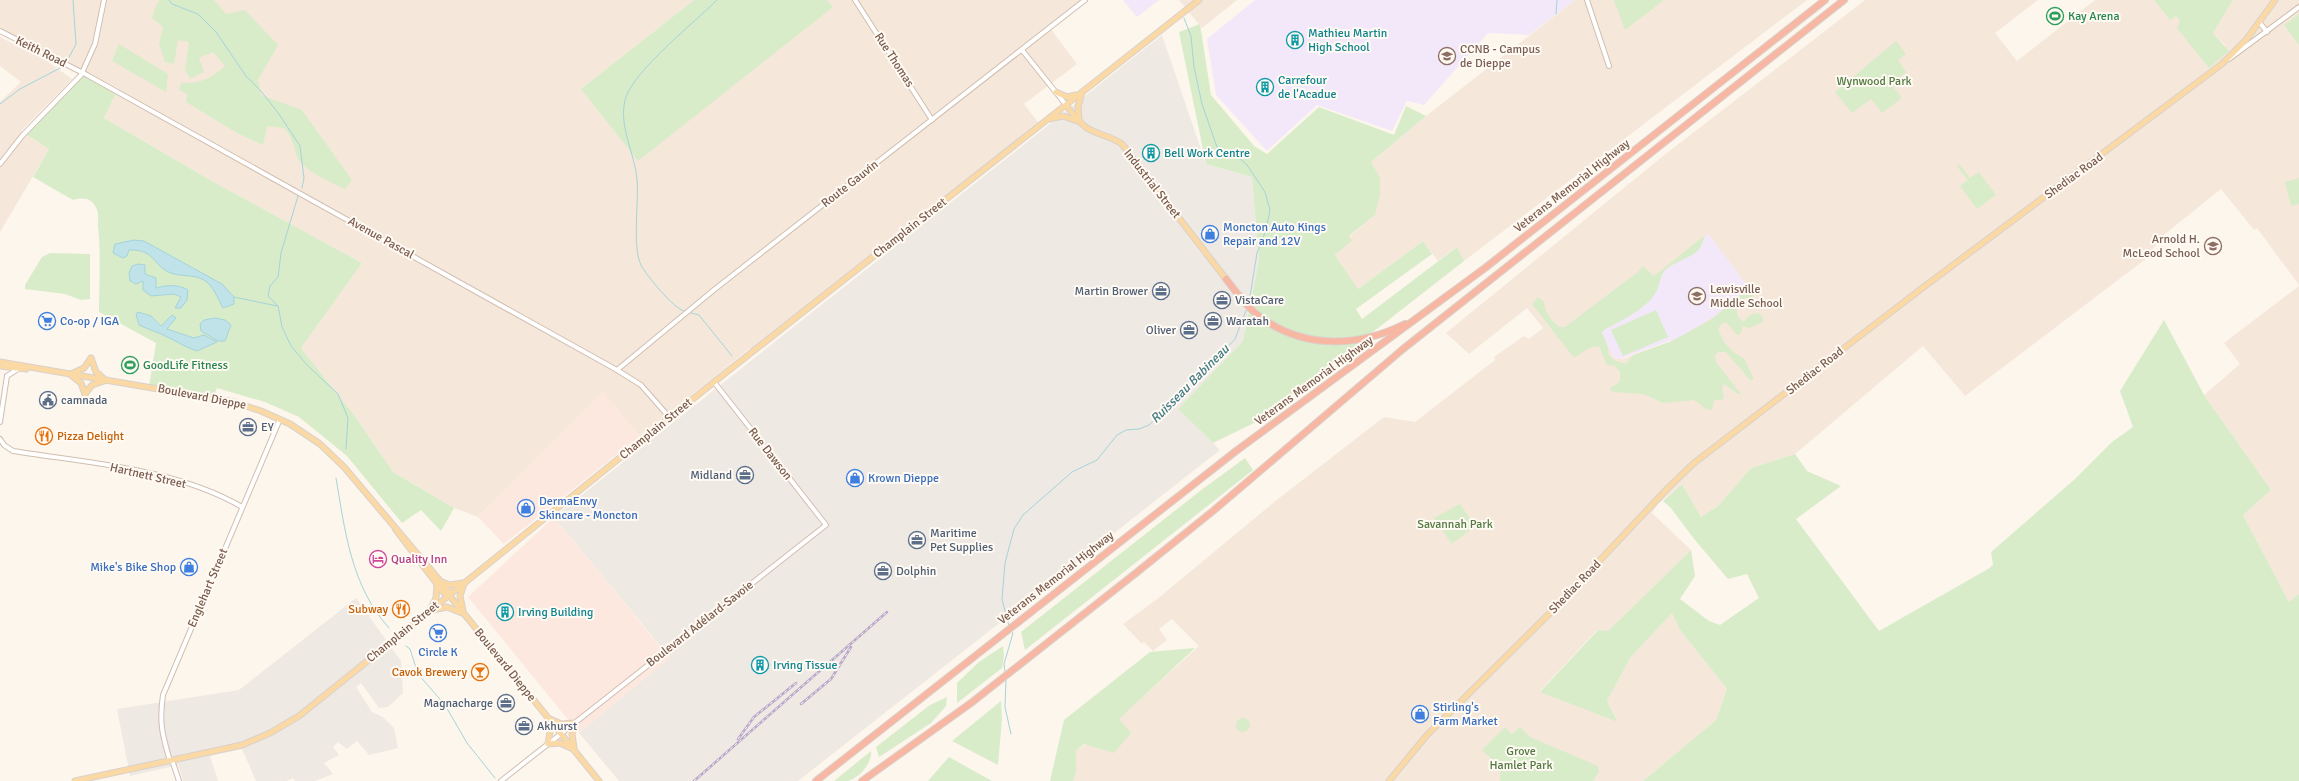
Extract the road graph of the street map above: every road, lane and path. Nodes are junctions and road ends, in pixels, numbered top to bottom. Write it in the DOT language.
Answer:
graph roads {
  1 [pos="104,0"];
  2 [pos="855,0"];
  3 [pos="1085,0"];
  4 [pos="1199,0"];
  5 [pos="1587,0"];
  6 [pos="1825,0"];
  7 [pos="1844,0"];
  8 [pos="2275,0"];
  9 [pos="2299,7"];
  10 [pos="2260,23"];
  11 [pos="0,31"];
  12 [pos="2267,32"];
  13 [pos="1022,50"];
  14 [pos="2222,64"];
  15 [pos="1609,66"];
  16 [pos="82,72"];
  17 [pos="1083,91"];
  18 [pos="1056,92"];
  19 [pos="1066,104"];
  20 [pos="932,120"];
  21 [pos="1046,120"];
  22 [pos="1080,122"];
  23 [pos="0,164"];
  24 [pos="1226,279"];
  25 [pos="1422,315"];
  26 [pos="0,362"];
  27 [pos="0,366"];
  28 [pos="18,367"];
  29 [pos="617,370"];
  30 [pos="70,374"];
  31 [pos="7,376"];
  32 [pos="107,380"];
  33 [pos="714,382"];
  34 [pos="670,418"];
  35 [pos="280,419"];
  36 [pos="0,422"];
  37 [pos="0,439"];
  38 [pos="242,507"];
  39 [pos="826,525"];
  40 [pos="439,583"];
  41 [pos="464,583"];
  42 [pos="449,595"];
  43 [pos="429,611"];
  44 [pos="464,614"];
  45 [pos="548,718"];
  46 [pos="575,723"];
  47 [pos="562,736"];
  48 [pos="867,741"];
  49 [pos="548,744"];
  50 [pos="575,751"];
  51 [pos="171,761"];
  52 [pos="879,770"];
  53 [pos="75,781"];
  54 [pos="179,781"];
  55 [pos="501,781"];
  56 [pos="598,781"];
  57 [pos="810,781"];
  58 [pos="816,781"];
  59 [pos="862,781"];
  60 [pos="865,781"];
  61 [pos="1389,781"];
  1 -- 16 [label="street"];
  2 -- 20 [label="street, Rue Thomas"];
  3 -- 13 [label="street, Route Gauvin"];
  4 -- 17 [label="main road, Champlain Street"];
  5 -- 15 [label="street"];
  6 -- 25 [label="highway, Veterans Memorial Highway"];
  7 -- 52 [label="highway, Veterans Memorial Highway"];
  8 -- 10 [label="main road, Shediac Road"];
  9 -- 12 [label="street"];
  10 -- 12 [label="street"];
  10 -- 14 [label="main road, Shediac Road"];
  11 -- 16 [label="street, Keith Road"];
  12 -- 14 [label="street"];
  13 -- 18 [label="street"];
  13 -- 20 [label="street, Route Gauvin"];
  14 -- 61 [label="main road, Shediac Road"];
  16 -- 23 [label="street"];
  16 -- 29 [label="street, Avenue Pascal"];
  17 -- 18 [label="main road"];
  17 -- 19 [label="main road, Champlain Street"];
  17 -- 22 [label="main road"];
  18 -- 19 [label="street"];
  19 -- 21 [label="main road, Champlain Street"];
  19 -- 22 [label="main road, Industrial Street"];
  20 -- 29 [label="street, Route Gauvin"];
  21 -- 22 [label="main road"];
  21 -- 33 [label="main road, Champlain Street"];
  22 -- 24 [label="main road, Industrial Street"];
  24 -- 25 [label="highway"];
  25 -- 48 [label="highway, Veterans Memorial Highway"];
  26 -- 28 [label="main road"];
  27 -- 28 [label="main road"];
  27 -- 31 [label="street"];
  28 -- 30 [label="main road, Boulevard Dieppe"];
  28 -- 31 [label="street"];
  29 -- 34 [label="street, Avenue Pascal"];
  30 -- 32 [label="main road, Boulevard Dieppe"];
  30 -- 32 [label="main road"];
  30 -- 32 [label="main road"];
  31 -- 36 [label="street"];
  32 -- 35 [label="main road, Boulevard Dieppe"];
  33 -- 34 [label="main road, Champlain Street"];
  33 -- 39 [label="street, Rue Dawson"];
  34 -- 41 [label="main road, Champlain Street"];
  35 -- 38 [label="street, Englehart Street"];
  35 -- 40 [label="main road, Boulevard Dieppe"];
  37 -- 38 [label="street, Hartnett Street"];
  38 -- 51 [label="street, Englehart Street"];
  39 -- 46 [label="street, Boulevard Adélard-Savoie"];
  40 -- 41 [label="main road"];
  40 -- 42 [label="main road, Boulevard Dieppe"];
  40 -- 43 [label="main road"];
  41 -- 42 [label="main road, Champlain Street"];
  41 -- 44 [label="main road"];
  42 -- 43 [label="main road, Champlain Street"];
  42 -- 44 [label="main road, Boulevard Dieppe"];
  43 -- 44 [label="main road"];
  43 -- 51 [label="main road, Champlain Street"];
  44 -- 45 [label="main road, Boulevard Dieppe"];
  45 -- 46 [label="main road"];
  45 -- 47 [label="main road, Boulevard Dieppe"];
  45 -- 49 [label="main road"];
  46 -- 47 [label="street, Boulevard Adélard-Savoie"];
  46 -- 50 [label="main road"];
  47 -- 49 [label="street, Boulevard Adélard-Savoie"];
  47 -- 50 [label="main road, Boulevard Dieppe"];
  48 -- 57 [label="highway"];
  48 -- 58 [label="highway, Veterans Memorial Highway"];
  49 -- 50 [label="main road"];
  49 -- 55 [label="street"];
  50 -- 56 [label="main road, Boulevard Dieppe"];
  51 -- 53 [label="main road, Champlain Street"];
  51 -- 54 [label="street, Englehart Street"];
  52 -- 59 [label="highway, Veterans Memorial Highway"];
  52 -- 60 [label="highway"];
}
